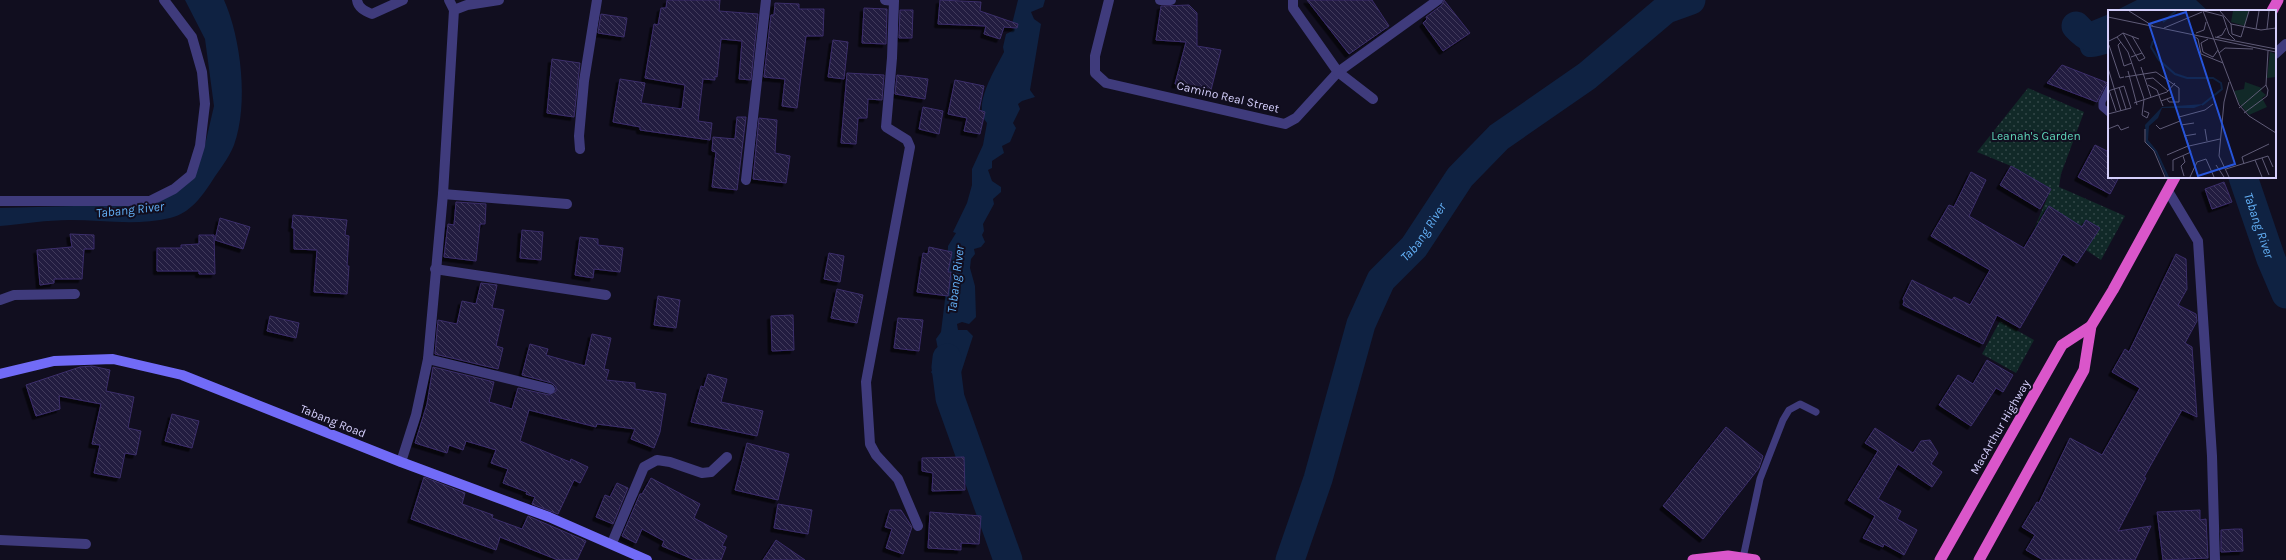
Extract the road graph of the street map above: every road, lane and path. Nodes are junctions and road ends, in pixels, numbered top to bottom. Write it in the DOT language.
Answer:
graph roads {
  1 [pos="164,0"];
  2 [pos="357,0"];
  3 [pos="403,0"];
  4 [pos="448,0"];
  5 [pos="499,0"];
  6 [pos="597,0"];
  7 [pos="766,0"];
  8 [pos="885,0"];
  9 [pos="1109,0"];
  10 [pos="1160,0"];
  11 [pos="1171,0"];
  12 [pos="1293,0"];
  13 [pos="1438,0"];
  14 [pos="2278,0"];
  15 [pos="454,10"];
  16 [pos="2273,10"];
  17 [pos="2286,44"];
  18 [pos="2276,53"];
  19 [pos="1338,72"];
  20 [pos="2108,90"];
  21 [pos="1373,99"];
  22 [pos="2108,112"];
  23 [pos="580,150"];
  24 [pos="2174,178"];
  25 [pos="746,180"];
  26 [pos="2168,191"];
  27 [pos="443,194"];
  28 [pos="0,201"];
  29 [pos="567,204"];
  30 [pos="436,269"];
  31 [pos="75,294"];
  32 [pos="606,295"];
  33 [pos="0,300"];
  34 [pos="2091,326"];
  35 [pos="428,360"];
  36 [pos="0,374"];
  37 [pos="550,389"];
  38 [pos="1816,412"];
  39 [pos="727,457"];
  40 [pos="401,462"];
  41 [pos="918,526"];
  42 [pos="0,540"];
  43 [pos="612,543"];
  44 [pos="86,544"];
  45 [pos="1942,556"];
  46 [pos="1743,558"];
  47 [pos="647,560"];
  48 [pos="1693,560"];
  49 [pos="1756,560"];
  50 [pos="1933,560"];
  51 [pos="1979,560"];
  52 [pos="2215,560"];
  1 -- 28 [label="street"];
  2 -- 3 [label="street"];
  4 -- 15 [label="street"];
  5 -- 15 [label="street"];
  6 -- 23 [label="street"];
  7 -- 25 [label="street"];
  8 -- 41 [label="street"];
  9 -- 19 [label="street, Camino Real Street"];
  10 -- 11 [label="street"];
  12 -- 19 [label="street"];
  13 -- 19 [label="street, Camino Real Street"];
  14 -- 16 [label="highway"];
  15 -- 27 [label="street"];
  17 -- 18 [label="street"];
  19 -- 21 [label="street"];
  20 -- 22 [label="lane"];
  24 -- 26 [label="highway, MacArthur Highway"];
  26 -- 34 [label="highway, MacArthur Highway"];
  26 -- 52 [label="street"];
  27 -- 29 [label="street"];
  27 -- 30 [label="street"];
  30 -- 32 [label="street"];
  30 -- 35 [label="street"];
  31 -- 33 [label="street"];
  34 -- 45 [label="highway, MacArthur Highway"];
  34 -- 51 [label="highway, MacArthur Highway"];
  35 -- 37 [label="street"];
  35 -- 40 [label="street"];
  36 -- 40 [label="main road, Tabang Road"];
  38 -- 46 [label="lane"];
  39 -- 43 [label="street"];
  40 -- 43 [label="main road, Tabang Road"];
  42 -- 44 [label="street"];
  43 -- 47 [label="main road, Tabang Road"];
  45 -- 50 [label="highway"];
  46 -- 48 [label="highway"];
  46 -- 49 [label="highway"];
}
